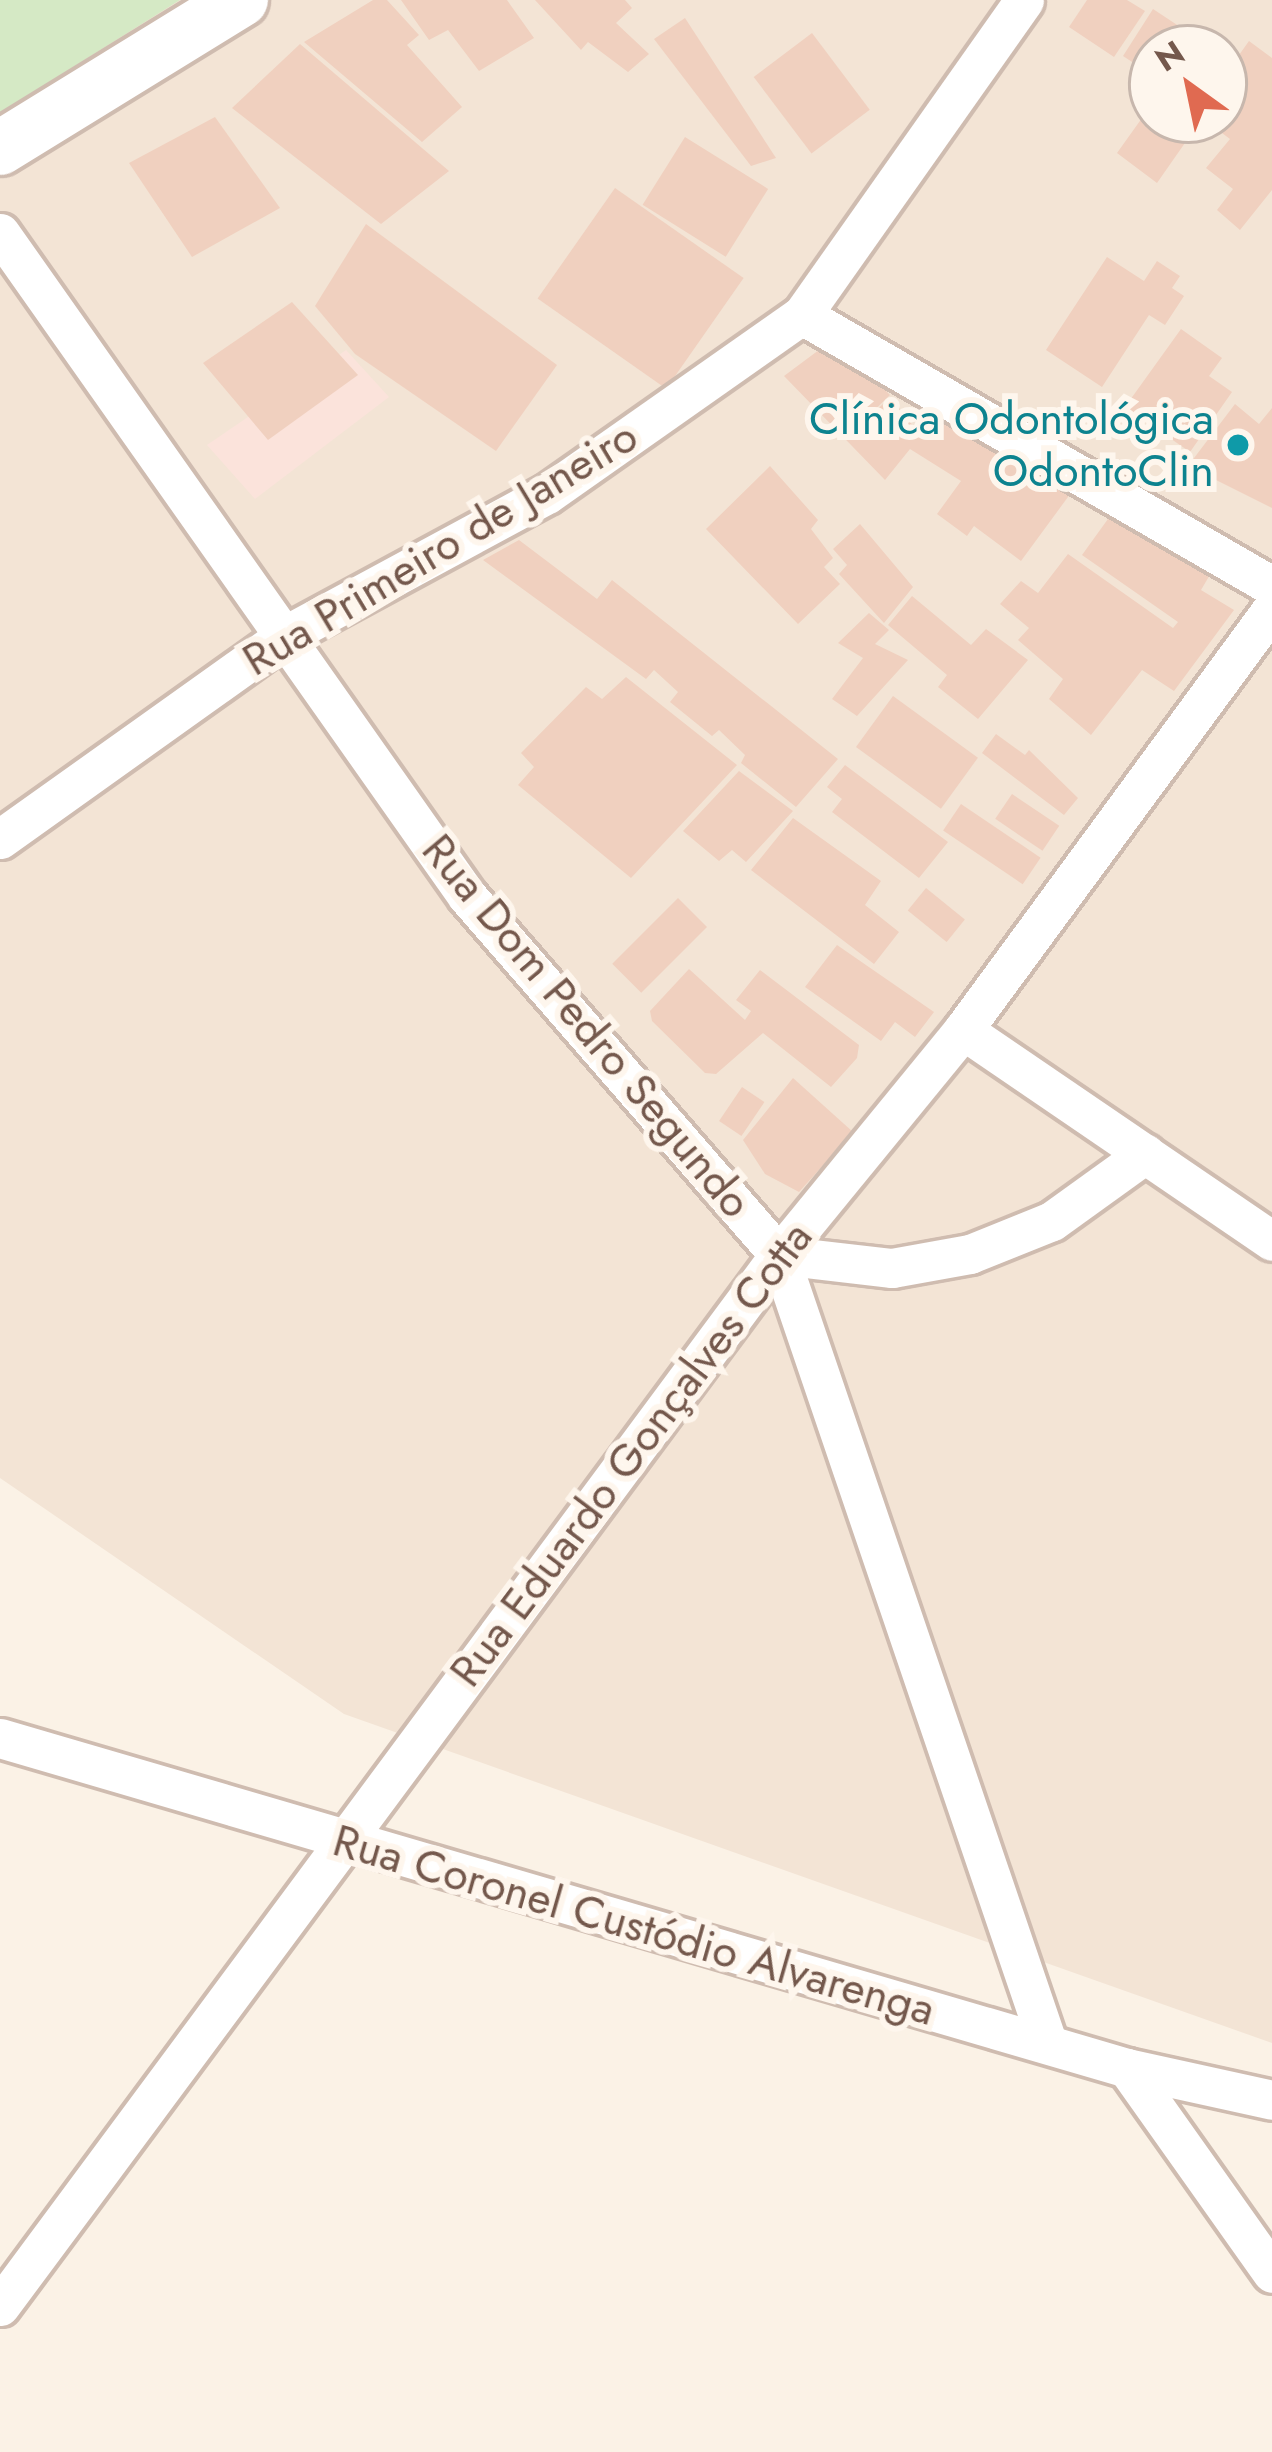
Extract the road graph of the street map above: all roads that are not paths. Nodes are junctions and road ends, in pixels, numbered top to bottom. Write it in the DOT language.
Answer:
graph roads {
  1 [pos="241,0"];
  2 [pos="1024,0"];
  3 [pos="0,148"];
  4 [pos="0,233"];
  5 [pos="802,314"];
  6 [pos="1272,586"];
  7 [pos="1272,609"];
  8 [pos="286,635"];
  9 [pos="0,838"];
  10 [pos="963,1030"];
  11 [pos="1145,1154"];
  12 [pos="1272,1241"];
  13 [pos="779,1255"];
  14 [pos="0,1738"];
  15 [pos="340,1841"];
  16 [pos="1046,2042"];
  17 [pos="1126,2068"];
  18 [pos="1268,2090"];
  19 [pos="1272,2273"];
  20 [pos="0,2306"];
  1 -- 3 [label="main road"];
  2 -- 5 [label="street, Rua Primeiro de Janeiro"];
  4 -- 8 [label="street, Rua Dom Pedro Segundo"];
  5 -- 6 [label="street"];
  5 -- 8 [label="street, Rua Primeiro de Janeiro"];
  7 -- 10 [label="street, Rua Eduardo Gonçalves Cotta"];
  8 -- 9 [label="street, Rua Primeiro de Janeiro"];
  8 -- 13 [label="street, Rua Dom Pedro Segundo"];
  10 -- 11 [label="street"];
  10 -- 13 [label="street, Rua Eduardo Gonçalves Cotta"];
  11 -- 12 [label="street"];
  11 -- 13 [label="street"];
  13 -- 15 [label="street, Rua Eduardo Gonçalves Cotta"];
  13 -- 16 [label="street, Rua Dom Pedro Segundo"];
  14 -- 15 [label="street, Rua Coronel Custódio Alvarenga"];
  15 -- 16 [label="street, Rua Coronel Custódio Alvarenga"];
  15 -- 20 [label="street, Rua Eduardo Gonçalves Cotta"];
  16 -- 17 [label="street, Rua Coronel Custódio Alvarenga"];
  17 -- 18 [label="street, Rua Coronel Custódio Alvarenga"];
  17 -- 19 [label="street"];
}
